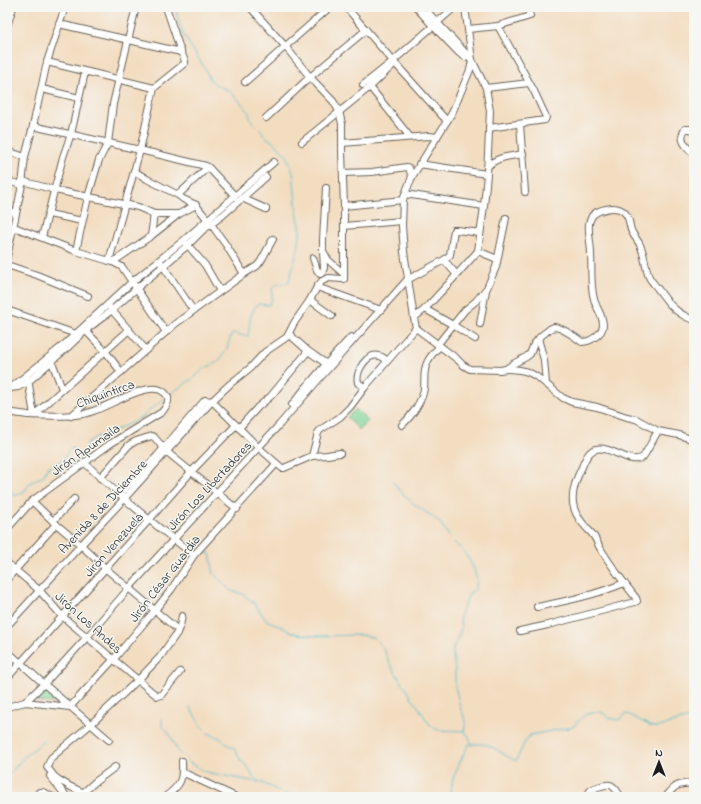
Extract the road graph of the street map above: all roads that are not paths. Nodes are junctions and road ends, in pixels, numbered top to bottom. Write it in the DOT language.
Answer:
graph roads {
  1 [pos="13,7"];
  2 [pos="65,7"];
  3 [pos="136,7"];
  4 [pos="166,7"];
  5 [pos="250,7"];
  6 [pos="330,7"];
  7 [pos="346,7"];
  8 [pos="416,7"];
  9 [pos="455,7"];
  10 [pos="465,7"];
  11 [pos="527,7"];
  12 [pos="424,11"];
  13 [pos="59,24"];
  14 [pos="435,25"];
  15 [pos="7,26"];
  16 [pos="498,26"];
  17 [pos="468,29"];
  18 [pos="366,30"];
  19 [pos="129,40"];
  20 [pos="285,46"];
  21 [pos="181,52"];
  22 [pos="472,60"];
  23 [pos="47,62"];
  24 [pos="394,62"];
  25 [pos="85,72"];
  26 [pos="310,77"];
  27 [pos="118,80"];
  28 [pos="245,82"];
  29 [pos="529,83"];
  30 [pos="363,85"];
  31 [pos="370,87"];
  32 [pos="154,88"];
  33 [pos="486,88"];
  34 [pos="42,89"];
  35 [pos="79,98"];
  36 [pos="339,111"];
  37 [pos="266,118"];
  38 [pos="447,121"];
  39 [pos="520,124"];
  40 [pos="34,126"];
  41 [pos="489,128"];
  42 [pos="694,130"];
  43 [pos="71,134"];
  44 [pos="410,137"];
  45 [pos="437,137"];
  46 [pos="302,142"];
  47 [pos="342,142"];
  48 [pos="108,143"];
  49 [pos="140,150"];
  50 [pos="7,151"];
  51 [pos="523,154"];
  52 [pos="694,154"];
  53 [pos="25,157"];
  54 [pos="274,162"];
  55 [pos="420,164"];
  56 [pos="208,167"];
  57 [pos="134,171"];
  58 [pos="487,171"];
  59 [pos="343,173"];
  60 [pos="266,177"];
  61 [pos="412,177"];
  62 [pos="7,181"];
  63 [pos="22,183"];
  64 [pos="326,188"];
  65 [pos="55,190"];
  66 [pos="525,192"];
  67 [pos="178,195"];
  68 [pos="235,196"];
  69 [pos="88,197"];
  70 [pos="404,197"];
  71 [pos="242,198"];
  72 [pos="124,204"];
  73 [pos="196,205"];
  74 [pos="344,206"];
  75 [pos="484,206"];
  76 [pos="266,209"];
  77 [pos="7,210"];
  78 [pos="16,213"];
  79 [pos="49,214"];
  80 [pos="154,214"];
  81 [pos="179,214"];
  82 [pos="506,218"];
  83 [pos="82,221"];
  84 [pos="402,221"];
  85 [pos="207,222"];
  86 [pos="344,226"];
  87 [pos="14,227"];
  88 [pos="480,232"];
  89 [pos="151,236"];
  90 [pos="42,237"];
  91 [pos="273,239"];
  92 [pos="186,242"];
  93 [pos="76,251"];
  94 [pos="323,251"];
  95 [pos="478,251"];
  96 [pos="7,257"];
  97 [pos="313,258"];
  98 [pos="497,259"];
  99 [pos="444,260"];
  100 [pos="111,262"];
  101 [pos="161,263"];
  102 [pos="7,265"];
  103 [pos="244,274"];
  104 [pos="344,274"];
  105 [pos="457,276"];
  106 [pos="407,280"];
  107 [pos="132,282"];
  108 [pos="317,287"];
  109 [pos="136,288"];
  110 [pos="486,288"];
  111 [pos="220,291"];
  112 [pos="88,296"];
  113 [pos="310,300"];
  114 [pos="107,305"];
  115 [pos="425,309"];
  116 [pos="7,310"];
  117 [pos="112,310"];
  118 [pos="193,310"];
  119 [pos="379,310"];
  120 [pos="332,316"];
  121 [pos="414,318"];
  122 [pos="694,320"];
  123 [pos="480,324"];
  124 [pos="453,325"];
  125 [pos="416,328"];
  126 [pos="84,329"];
  127 [pos="129,330"];
  128 [pos="166,332"];
  129 [pos="76,334"];
  130 [pos="289,334"];
  131 [pos="475,339"];
  132 [pos="537,341"];
  133 [pos="67,345"];
  134 [pos="439,345"];
  135 [pos="146,350"];
  136 [pos="308,351"];
  137 [pos="106,352"];
  138 [pos="52,362"];
  139 [pos="387,362"];
  140 [pos="328,365"];
  141 [pos="506,369"];
  142 [pos="121,372"];
  143 [pos="28,374"];
  144 [pos="28,382"];
  145 [pos="546,384"];
  146 [pos="365,388"];
  147 [pos="9,389"];
  148 [pos="62,389"];
  149 [pos="161,390"];
  150 [pos="212,401"];
  151 [pos="7,412"];
  152 [pos="34,415"];
  153 [pos="71,416"];
  154 [pos="402,425"];
  155 [pos="237,427"];
  156 [pos="658,430"];
  157 [pos="694,440"];
  158 [pos="259,448"];
  159 [pos="165,450"];
  160 [pos="340,453"];
  161 [pos="312,456"];
  162 [pos="84,462"];
  163 [pos="276,464"];
  164 [pos="191,472"];
  165 [pos="100,478"];
  166 [pos="217,493"];
  167 [pos="122,497"];
  168 [pos="74,498"];
  169 [pos="32,500"];
  170 [pos="237,509"];
  171 [pos="149,520"];
  172 [pos="54,523"];
  173 [pos="7,529"];
  174 [pos="173,540"];
  175 [pos="81,545"];
  176 [pos="194,555"];
  177 [pos="7,563"];
  178 [pos="105,568"];
  179 [pos="15,570"];
  180 [pos="7,579"];
  181 [pos="624,583"];
  182 [pos="129,588"];
  183 [pos="39,590"];
  184 [pos="537,607"];
  185 [pos="155,610"];
  186 [pos="62,616"];
  187 [pos="182,616"];
  188 [pos="7,626"];
  189 [pos="178,631"];
  190 [pos="520,631"];
  191 [pos="87,637"];
  192 [pos="7,651"];
  193 [pos="113,660"];
  194 [pos="20,663"];
  195 [pos="180,672"];
  196 [pos="7,678"];
  197 [pos="138,680"];
  198 [pos="44,684"];
  199 [pos="25,702"];
  200 [pos="7,707"];
  201 [pos="70,707"];
  202 [pos="91,724"];
  203 [pos="109,740"];
  204 [pos="182,761"];
  205 [pos="47,767"];
  206 [pos="115,767"];
  207 [pos="182,772"];
  208 [pos="694,783"];
  209 [pos="40,797"];
  210 [pos="52,797"];
  211 [pos="67,797"];
  212 [pos="165,797"];
  213 [pos="236,797"];
  214 [pos="590,797"];
  215 [pos="621,797"];
  216 [pos="666,797"];
  1 -- 15 [label="street"];
  2 -- 13 [label="street"];
  3 -- 19 [label="street"];
  4 -- 21 [label="street"];
  5 -- 20 [label="street"];
  6 -- 20 [label="street"];
  7 -- 18 [label="street"];
  8 -- 12 [label="street"];
  9 -- 14 [label="street"];
  10 -- 17 [label="street"];
  11 -- 16 [label="street"];
  12 -- 14 [label="street"];
  13 -- 19 [label="street"];
  13 -- 23 [label="street"];
  14 -- 22 [label="street"];
  14 -- 24 [label="street"];
  16 -- 17 [label="street"];
  16 -- 29 [label="street"];
  17 -- 22 [label="street"];
  18 -- 24 [label="street"];
  18 -- 26 [label="street"];
  19 -- 21 [label="street"];
  19 -- 27 [label="street"];
  20 -- 26 [label="street"];
  20 -- 28 [label="street"];
  21 -- 32 [label="street"];
  22 -- 33 [label="street"];
  22 -- 38 [label="street"];
  23 -- 25 [label="street"];
  23 -- 34 [label="street"];
  24 -- 30 [label="street"];
  24 -- 31 [label="street"];
  24 -- 38 [label="street"];
  25 -- 27 [label="street"];
  25 -- 35 [label="street"];
  26 -- 36 [label="street"];
  26 -- 37 [label="street"];
  27 -- 32 [label="street"];
  27 -- 48 [label="street"];
  29 -- 33 [label="street"];
  29 -- 39 [label="street"];
  31 -- 36 [label="street"];
  31 -- 44 [label="street"];
  32 -- 49 [label="street"];
  33 -- 41 [label="street"];
  34 -- 35 [label="street"];
  34 -- 40 [label="street"];
  35 -- 43 [label="street"];
  36 -- 46 [label="street"];
  36 -- 47 [label="street"];
  38 -- 45 [label="street"];
  39 -- 41 [label="street"];
  39 -- 51 [label="street"];
  40 -- 43 [label="street"];
  40 -- 53 [label="street"];
  41 -- 58 [label="street"];
  42 -- 52 [label="street"];
  43 -- 48 [label="street"];
  43 -- 65 [label="street"];
  44 -- 45 [label="street"];
  44 -- 47 [label="street"];
  45 -- 55 [label="street"];
  47 -- 59 [label="street"];
  48 -- 49 [label="street"];
  48 -- 69 [label="street"];
  49 -- 56 [label="street"];
  49 -- 57 [label="street"];
  50 -- 53 [label="street"];
  51 -- 58 [label="street"];
  51 -- 66 [label="street"];
  53 -- 63 [label="street"];
  54 -- 68 [label="street"];
  55 -- 58 [label="street"];
  55 -- 61 [label="street"];
  56 -- 67 [label="street"];
  56 -- 68 [label="street"];
  57 -- 67 [label="street"];
  57 -- 72 [label="street"];
  58 -- 75 [label="street"];
  59 -- 61 [label="street"];
  59 -- 74 [label="street"];
  60 -- 71 [label="street"];
  61 -- 70 [label="street"];
  62 -- 63 [label="street"];
  63 -- 65 [label="street"];
  63 -- 78 [label="street"];
  64 -- 94 [label="street"];
  65 -- 69 [label="street"];
  65 -- 79 [label="street"];
  67 -- 73 [label="street"];
  68 -- 85 [label="street"];
  69 -- 72 [label="street"];
  69 -- 83 [label="street"];
  70 -- 74 [label="street"];
  70 -- 75 [label="street"];
  70 -- 84 [label="street"];
  71 -- 76 [label="street"];
  71 -- 85 [label="street"];
  72 -- 80 [label="street"];
  72 -- 100 [label="street"];
  73 -- 81 [label="street"];
  73 -- 85 [label="street"];
  74 -- 86 [label="street"];
  75 -- 88 [label="street"];
  77 -- 78 [label="street"];
  78 -- 87 [label="street"];
  79 -- 83 [label="street"];
  79 -- 90 [label="street"];
  80 -- 81 [label="street"];
  80 -- 89 [label="street"];
  81 -- 89 [label="street"];
  82 -- 98 [label="street"];
  83 -- 93 [label="street"];
  84 -- 86 [label="street"];
  84 -- 106 [label="street"];
  85 -- 92 [label="street"];
  85 -- 103 [label="street"];
  86 -- 104 [label="street"];
  87 -- 90 [label="street"];
  87 -- 96 [label="street"];
  88 -- 95 [label="street"];
  88 -- 99 [label="street"];
  89 -- 100 [label="street"];
  90 -- 93 [label="street"];
  91 -- 103 [label="street"];
  92 -- 101 [label="street"];
  92 -- 111 [label="street"];
  93 -- 100 [label="street"];
  94 -- 97 [label="street"];
  94 -- 104 [label="street"];
  95 -- 98 [label="street"];
  95 -- 105 [label="street"];
  98 -- 110 [label="street"];
  99 -- 105 [label="street"];
  99 -- 106 [label="street"];
  100 -- 107 [label="street"];
  101 -- 107 [label="street"];
  101 -- 109 [label="street"];
  101 -- 118 [label="street"];
  102 -- 112 [label="street"];
  103 -- 111 [label="street"];
  104 -- 108 [label="street"];
  105 -- 115 [label="street"];
  106 -- 119 [label="street, Jirón Los Libertadores"];
  106 -- 121 [label="street"];
  107 -- 109 [label="street"];
  107 -- 114 [label="street"];
  108 -- 113 [label="street"];
  108 -- 119 [label="street"];
  109 -- 117 [label="street"];
  109 -- 128 [label="street"];
  110 -- 123 [label="street"];
  110 -- 124 [label="street"];
  111 -- 118 [label="street"];
  113 -- 120 [label="street"];
  113 -- 130 [label="street"];
  114 -- 117 [label="street"];
  114 -- 126 [label="street"];
  115 -- 121 [label="street"];
  115 -- 124 [label="street"];
  116 -- 129 [label="street"];
  117 -- 126 [label="street"];
  117 -- 127 [label="street"];
  118 -- 128 [label="street"];
  119 -- 140 [label="street, Jirón Los Libertadores"];
  121 -- 125 [label="street"];
  122 -- 132 [label="street"];
  124 -- 131 [label="street"];
  124 -- 134 [label="street"];
  125 -- 134 [label="street"];
  125 -- 139 [label="street"];
  126 -- 129 [label="street"];
  126 -- 133 [label="street"];
  126 -- 137 [label="street"];
  127 -- 135 [label="street"];
  127 -- 137 [label="street"];
  128 -- 135 [label="street"];
  129 -- 133 [label="street"];
  130 -- 136 [label="street"];
  130 -- 150 [label="street"];
  132 -- 141 [label="street"];
  132 -- 145 [label="street"];
  133 -- 138 [label="street"];
  133 -- 143 [label="street"];
  134 -- 141 [label="street"];
  134 -- 154 [label="street"];
  135 -- 142 [label="street"];
  136 -- 140 [label="street"];
  136 -- 155 [label="street, Jirón Venezuela"];
  137 -- 142 [label="street"];
  137 -- 148 [label="street"];
  138 -- 144 [label="street"];
  138 -- 148 [label="street"];
  139 -- 146 [label="street"];
  139 -- 146 [label="street"];
  140 -- 158 [label="street, Jirón Los Libertadores"];
  141 -- 145 [label="street"];
  142 -- 153 [label="street"];
  143 -- 144 [label="street"];
  143 -- 147 [label="street"];
  144 -- 147 [label="street"];
  144 -- 152 [label="street"];
  145 -- 156 [label="street"];
  146 -- 161 [label="street"];
  148 -- 152 [label="street"];
  149 -- 153 [label="street, Chiquintirca"];
  149 -- 162 [label="street, Jirón Apumaila"];
  150 -- 155 [label="street"];
  150 -- 159 [label="street"];
  151 -- 152 [label="street, Chiquintirca"];
  152 -- 153 [label="street, Chiquintirca"];
  155 -- 158 [label="street"];
  155 -- 164 [label="street, Jirón Venezuela"];
  156 -- 157 [label="street"];
  156 -- 181 [label="street"];
  158 -- 163 [label="street"];
  158 -- 166 [label="street, Jirón Los Libertadores"];
  159 -- 164 [label="street"];
  159 -- 165 [label="street"];
  159 -- 167 [label="street, Avenida 8 de Diciembre"];
  160 -- 161 [label="street"];
  161 -- 163 [label="street"];
  162 -- 165 [label="street"];
  162 -- 169 [label="street, Jirón Apumaila"];
  163 -- 170 [label="street, Jirón César Guardia"];
  164 -- 166 [label="street"];
  164 -- 171 [label="street, Jirón Venezuela"];
  165 -- 167 [label="street"];
  166 -- 170 [label="street"];
  166 -- 174 [label="street, Jirón Los Libertadores"];
  167 -- 171 [label="street"];
  167 -- 175 [label="street, Avenida 8 de Diciembre"];
  168 -- 172 [label="street"];
  169 -- 172 [label="street"];
  169 -- 173 [label="street, Jirón Apumaila"];
  170 -- 176 [label="street, Jirón César Guardia"];
  171 -- 174 [label="street"];
  171 -- 178 [label="street, Jirón Venezuela"];
  172 -- 175 [label="street"];
  172 -- 179 [label="street"];
  174 -- 176 [label="street"];
  174 -- 182 [label="street, Jirón Los Libertadores"];
  175 -- 178 [label="street"];
  175 -- 183 [label="street, Avenida 8 de Diciembre"];
  176 -- 185 [label="street, Jirón César Guardia"];
  177 -- 179 [label="street, Jirón Los Andes"];
  178 -- 182 [label="street"];
  178 -- 186 [label="street, Jirón Venezuela"];
  179 -- 180 [label="street"];
  179 -- 183 [label="street, Jirón Los Andes"];
  181 -- 184 [label="street"];
  181 -- 190 [label="street"];
  182 -- 185 [label="street"];
  182 -- 191 [label="street, Jirón Los Libertadores"];
  183 -- 186 [label="street, Jirón Los Andes"];
  183 -- 188 [label="street, Avenida 8 de Diciembre"];
  185 -- 189 [label="street"];
  185 -- 193 [label="street, Jirón César Guardia"];
  186 -- 191 [label="street, Jirón Los Andes"];
  186 -- 194 [label="street, Jirón Venezuela"];
  187 -- 189 [label="street"];
  189 -- 197 [label="street"];
  191 -- 193 [label="street, Jirón Los Andes"];
  191 -- 198 [label="street, Jirón Los Libertadores"];
  192 -- 194 [label="street"];
  193 -- 197 [label="street, Jirón Los Andes"];
  193 -- 201 [label="street, Jirón César Guardia"];
  194 -- 196 [label="street, Jirón Venezuela"];
  194 -- 198 [label="street"];
  195 -- 197 [label="street, Jirón Los Andes"];
  197 -- 202 [label="street"];
  198 -- 199 [label="street, Jirón Los Libertadores"];
  198 -- 201 [label="street"];
  199 -- 200 [label="street"];
  199 -- 201 [label="street"];
  201 -- 202 [label="street"];
  202 -- 203 [label="street"];
  202 -- 205 [label="street"];
  204 -- 207 [label="street"];
  205 -- 206 [label="street"];
  205 -- 211 [label="street"];
  207 -- 212 [label="street"];
  207 -- 213 [label="street"];
  208 -- 216 [label="street"];
  209 -- 210 [label="street"];
  214 -- 215 [label="street"];
}
